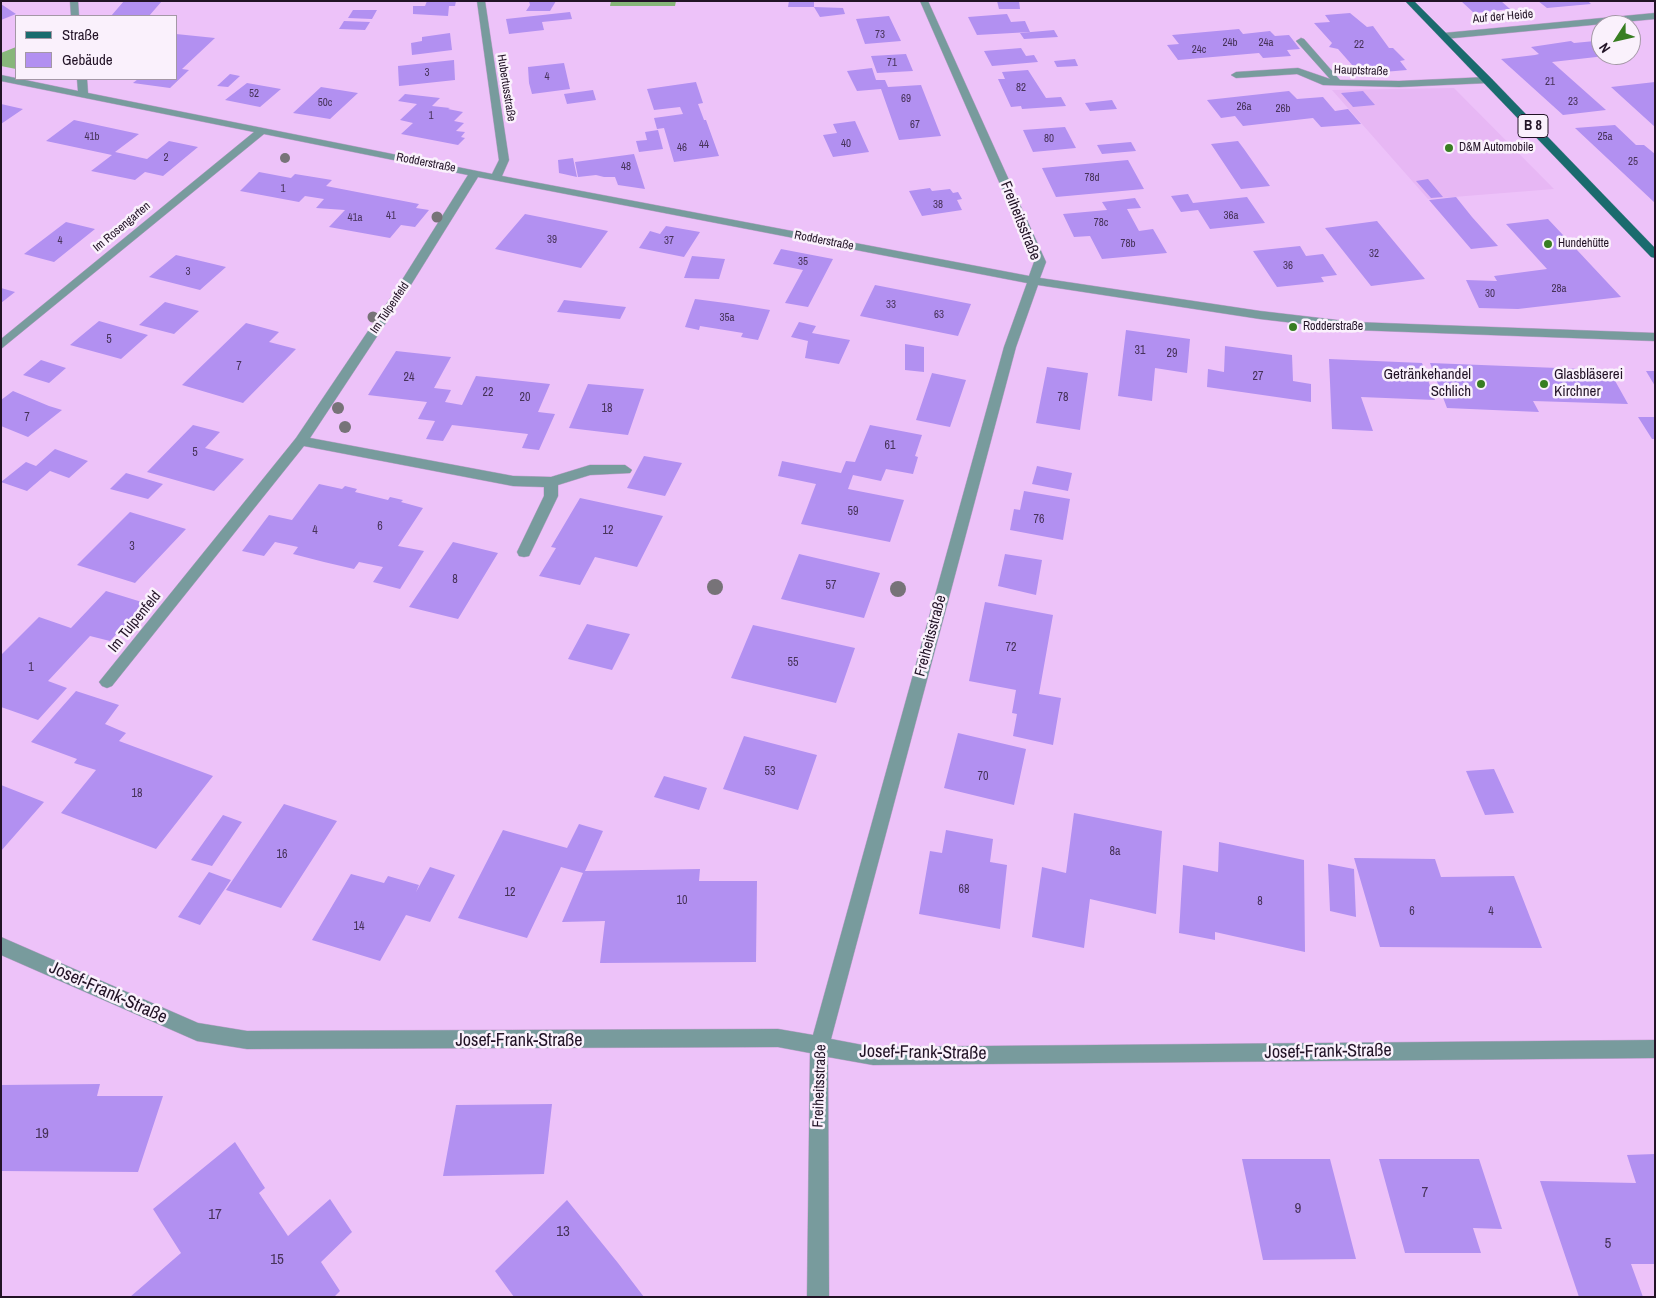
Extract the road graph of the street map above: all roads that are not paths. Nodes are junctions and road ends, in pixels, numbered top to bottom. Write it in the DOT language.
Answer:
graph roads {
  1 [pos="74,1"];
  2 [pos="481,1"];
  3 [pos="924,1"];
  4 [pos="1409,1"];
  5 [pos="75,15"];
  6 [pos="1655,16"];
  7 [pos="1444,36"];
  8 [pos="1300,41"];
  9 [pos="1236,75"];
  10 [pos="1,78"];
  11 [pos="82,80"];
  12 [pos="1488,80"];
  13 [pos="1337,82"];
  14 [pos="84,96"];
  15 [pos="261,130"];
  16 [pos="475,173"];
  17 [pos="496,177"];
  18 [pos="1655,255"];
  19 [pos="1035,281"];
  20 [pos="1655,338"];
  21 [pos="1,345"];
  22 [pos="301,441"];
  23 [pos="626,470"];
  24 [pos="551,482"];
  25 [pos="524,552"];
  26 [pos="106,682"];
  27 [pos="1,946"];
  28 [pos="819,1047"];
  29 [pos="1655,1049"];
  30 [pos="818,1297"];
  1 -- 5 [label="street"];
  2 -- 17 [label="street, Hubertusstraße"];
  3 -- 19 [label="street, Freiheitsstraße"];
  4 -- 7 [label="main road, B 8"];
  6 -- 7 [label="street, Auf der Heide"];
  7 -- 12 [label="main road, B 8"];
  8 -- 13 [label="street"];
  9 -- 13 [label="street, Hauptstraße"];
  10 -- 14 [label="street, Rodderstraße"];
  11 -- 14 [label="street"];
  12 -- 13 [label="street, Hauptstraße"];
  12 -- 18 [label="main road, B 8"];
  14 -- 15 [label="street, Rodderstraße"];
  15 -- 16 [label="street, Rodderstraße"];
  15 -- 21 [label="street, Im Rosengarten"];
  16 -- 17 [label="street, Rodderstraße"];
  16 -- 22 [label="street, Im Tulpenfeld"];
  17 -- 19 [label="street, Rodderstraße"];
  19 -- 20 [label="street, Rodderstraße"];
  19 -- 28 [label="street, Freiheitsstraße"];
  22 -- 24 [label="street"];
  22 -- 26 [label="street, Im Tulpenfeld"];
  23 -- 24 [label="street"];
  24 -- 25 [label="street"];
  27 -- 28 [label="street, Josef-Frank-Straße"];
  28 -- 29 [label="street, Josef-Frank-Straße"];
  28 -- 30 [label="street, Freiheitsstraße"];
}
